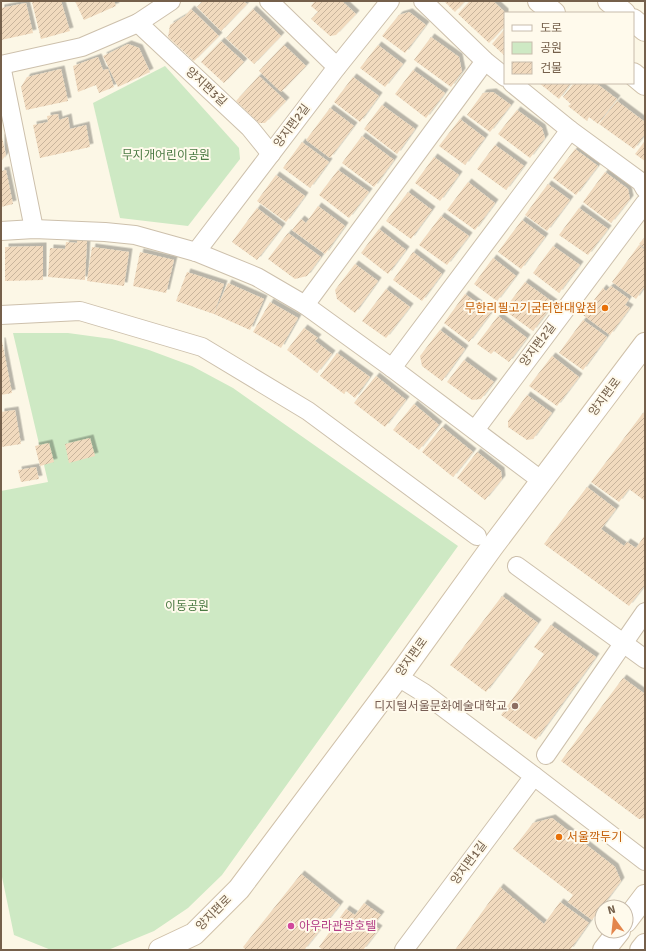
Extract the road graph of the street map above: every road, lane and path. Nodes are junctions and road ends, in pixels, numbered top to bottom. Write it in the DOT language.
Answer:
graph roads {
  1 [pos="172,1"];
  2 [pos="269,1"];
  3 [pos="390,1"];
  4 [pos="423,1"];
  5 [pos="540,1"];
  6 [pos="610,1"];
  7 [pos="553,12"];
  8 [pos="623,12"];
  9 [pos="634,21"];
  10 [pos="138,23"];
  11 [pos="645,30"];
  12 [pos="486,61"];
  13 [pos="1,65"];
  14 [pos="337,67"];
  15 [pos="634,75"];
  16 [pos="504,76"];
  17 [pos="513,84"];
  18 [pos="645,84"];
  19 [pos="570,130"];
  20 [pos="271,154"];
  21 [pos="645,189"];
  22 [pos="645,202"];
  23 [pos="34,229"];
  24 [pos="1,231"];
  25 [pos="196,252"];
  26 [pos="305,305"];
  27 [pos="1,315"];
  28 [pos="645,344"];
  29 [pos="392,368"];
  30 [pos="475,430"];
  31 [pos="542,481"];
  32 [pos="476,536"];
  33 [pos="517,566"];
  34 [pos="645,612"];
  35 [pos="623,644"];
  36 [pos="645,659"];
  37 [pos="398,677"];
  38 [pos="546,755"];
  39 [pos="534,776"];
  40 [pos="645,861"];
  41 [pos="645,896"];
  42 [pos="634,910"];
  43 [pos="613,939"];
  44 [pos="645,945"];
  45 [pos="160,950"];
  46 [pos="404,950"];
  47 [pos="604,950"];
  48 [pos="641,950"];
  1 -- 10 [label="street"];
  2 -- 14 [label="street"];
  3 -- 14 [label="street, 양지편2길"];
  4 -- 12 [label="street"];
  5 -- 7 [label="street"];
  6 -- 8 [label="street"];
  9 -- 11 [label="street"];
  10 -- 13 [label="street"];
  10 -- 20 [label="street, 양지편3길"];
  12 -- 16 [label="street"];
  12 -- 26 [label="street"];
  13 -- 23 [label="street"];
  14 -- 20 [label="street, 양지편2길"];
  15 -- 18 [label="street"];
  17 -- 19 [label="street"];
  19 -- 21 [label="street"];
  19 -- 29 [label="street"];
  20 -- 25 [label="street, 양지편2길"];
  22 -- 30 [label="street, 양지편2길"];
  23 -- 24 [label="street"];
  23 -- 25 [label="street"];
  25 -- 26 [label="street"];
  26 -- 29 [label="street"];
  27 -- 32 [label="street"];
  28 -- 31 [label="street, 양지편로"];
  29 -- 30 [label="street"];
  30 -- 31 [label="street"];
  31 -- 37 [label="street, 양지편로"];
  33 -- 35 [label="street"];
  34 -- 35 [label="street"];
  35 -- 36 [label="street"];
  35 -- 38 [label="street"];
  37 -- 39 [label="street"];
  37 -- 45 [label="street, 양지편로"];
  39 -- 40 [label="street"];
  39 -- 46 [label="street, 양지편1길"];
  41 -- 42 [label="street"];
  43 -- 47 [label="street"];
  44 -- 48 [label="street"];
}
